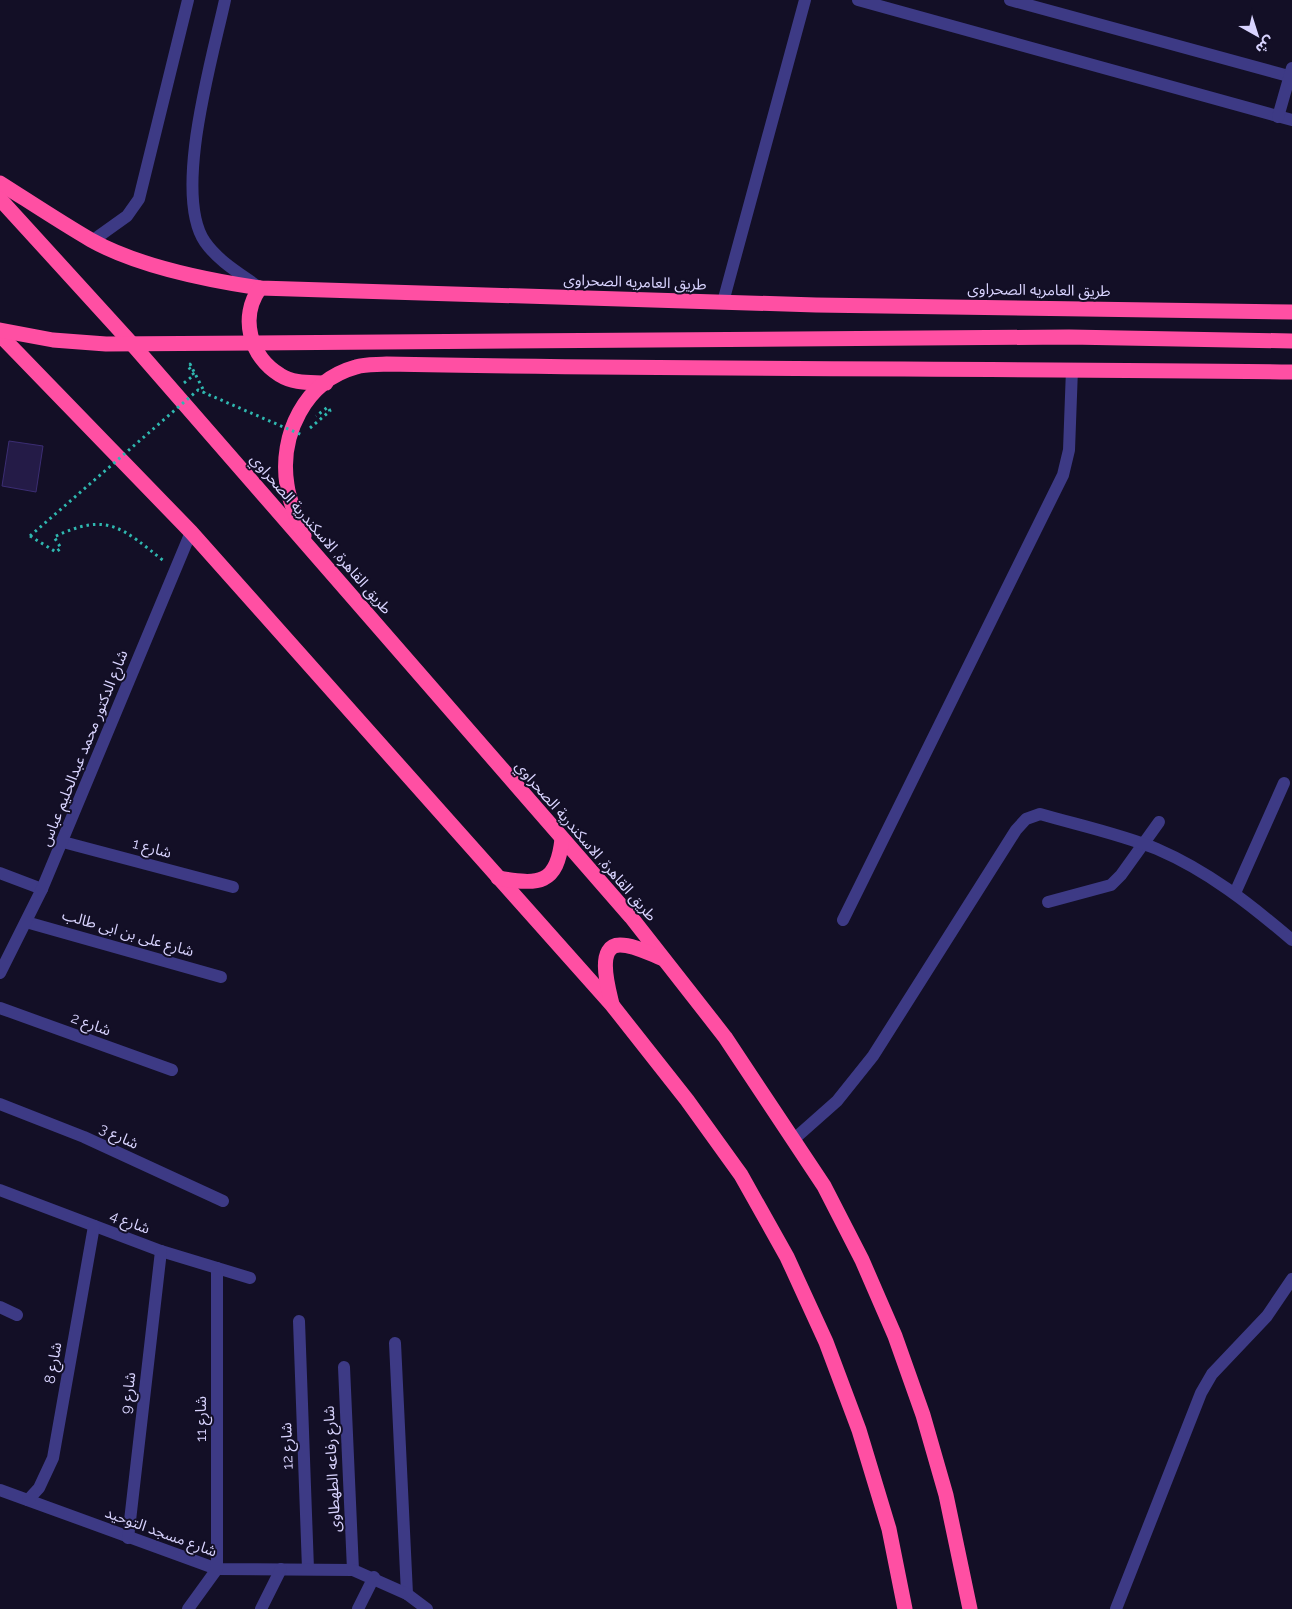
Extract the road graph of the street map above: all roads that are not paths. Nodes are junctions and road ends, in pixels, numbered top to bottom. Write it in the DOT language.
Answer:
graph roads {
  1 [pos="188,0"];
  2 [pos="225,0"];
  3 [pos="805,0"];
  4 [pos="858,0"];
  5 [pos="1010,0"];
  6 [pos="1291,74"];
  7 [pos="1278,117"];
  8 [pos="1292,120"];
  9 [pos="0,183"];
  10 [pos="0,199"];
  11 [pos="92,241"];
  12 [pos="260,288"];
  13 [pos="723,302"];
  14 [pos="1292,312"];
  15 [pos="2,338"];
  16 [pos="1292,341"];
  17 [pos="1072,369"];
  18 [pos="1292,372"];
  19 [pos="326,383"];
  20 [pos="190,532"];
  21 [pos="307,545"];
  22 [pos="1284,783"];
  23 [pos="1159,822"];
  24 [pos="562,838"];
  25 [pos="63,842"];
  26 [pos="1143,844"];
  27 [pos="0,873"];
  28 [pos="498,878"];
  29 [pos="233,887"];
  30 [pos="42,889"];
  31 [pos="1236,893"];
  32 [pos="1048,902"];
  33 [pos="843,920"];
  34 [pos="26,922"];
  35 [pos="1292,940"];
  36 [pos="661,958"];
  37 [pos="2,964"];
  38 [pos="221,976"];
  39 [pos="612,1005"];
  40 [pos="0,1008"];
  41 [pos="172,1070"];
  42 [pos="0,1104"];
  43 [pos="793,1140"];
  44 [pos="0,1190"];
  45 [pos="223,1201"];
  46 [pos="94,1226"];
  47 [pos="161,1251"];
  48 [pos="217,1268"];
  49 [pos="250,1278"];
  50 [pos="1292,1279"];
  51 [pos="0,1307"];
  52 [pos="17,1315"];
  53 [pos="299,1321"];
  54 [pos="395,1343"];
  55 [pos="344,1367"];
  56 [pos="0,1490"];
  57 [pos="28,1500"];
  58 [pos="128,1538"];
  59 [pos="217,1569"];
  60 [pos="281,1570"];
  61 [pos="308,1570"];
  62 [pos="353,1570"];
  63 [pos="374,1577"];
  64 [pos="407,1594"];
  65 [pos="188,1609"];
  66 [pos="261,1609"];
  67 [pos="358,1609"];
  68 [pos="427,1609"];
  69 [pos="905,1609"];
  70 [pos="970,1609"];
  71 [pos="1116,1609"];
  1 -- 11 [label="street"];
  2 -- 12 [label="street"];
  3 -- 13 [label="street"];
  4 -- 7 [label="street"];
  5 -- 6 [label="street"];
  6 -- 7 [label="street"];
  7 -- 8 [label="street"];
  9 -- 11 [label="highway, طريق العامريه الصحراوى"];
  10 -- 21 [label="highway, طريق القاهرة, الاسكندرية الصحراوي"];
  11 -- 12 [label="highway, طريق العامريه الصحراوى"];
  12 -- 13 [label="highway, طريق العامريه الصحراوى"];
  12 -- 19 [label="highway"];
  13 -- 14 [label="highway, طريق العامريه الصحراوى"];
  15 -- 16 [label="highway, bridge"];
  15 -- 20 [label="highway"];
  17 -- 18 [label="highway"];
  17 -- 19 [label="highway"];
  17 -- 33 [label="street"];
  19 -- 21 [label="highway"];
  20 -- 25 [label="street, شارع الدكتور محمد عبدالحليم عباس"];
  20 -- 28 [label="highway"];
  21 -- 24 [label="highway, طريق القاهرة, الاسكندرية الصحراوي"];
  22 -- 31 [label="street"];
  23 -- 26 [label="street"];
  24 -- 28 [label="highway"];
  24 -- 36 [label="highway, طريق القاهرة, الاسكندرية الصحراوي"];
  25 -- 29 [label="street, شارع 1"];
  25 -- 30 [label="street, شارع الدكتور محمد عبدالحليم عباس"];
  26 -- 31 [label="street"];
  26 -- 32 [label="street"];
  26 -- 43 [label="street"];
  27 -- 30 [label="street"];
  28 -- 39 [label="highway"];
  30 -- 34 [label="street, شارع الدكتور محمد عبدالحليم عباس"];
  31 -- 35 [label="street"];
  34 -- 37 [label="street, شارع الدكتور محمد عبدالحليم عباس"];
  34 -- 38 [label="street, شارع على بن ابى طالب"];
  36 -- 39 [label="highway"];
  36 -- 43 [label="highway, طريق القاهرة, الاسكندرية الصحراوي"];
  39 -- 69 [label="highway"];
  40 -- 41 [label="street, شارع 2"];
  42 -- 45 [label="street, شارع 3"];
  43 -- 70 [label="highway, طريق القاهرة, الاسكندرية الصحراوي"];
  44 -- 46 [label="street, شارع 4"];
  46 -- 47 [label="street, شارع 4"];
  46 -- 57 [label="street, شارع 8"];
  47 -- 48 [label="street, شارع 4"];
  47 -- 58 [label="street, شارع 9"];
  48 -- 49 [label="street, شارع 4"];
  48 -- 59 [label="street, شارع 11"];
  50 -- 71 [label="street"];
  51 -- 52 [label="street"];
  53 -- 61 [label="street, شارع 12"];
  54 -- 64 [label="street"];
  55 -- 62 [label="street, شارع رفاعه الطهطاوى"];
  56 -- 57 [label="street, شارع مسجد التوحيد"];
  57 -- 58 [label="street, شارع مسجد التوحيد"];
  58 -- 59 [label="street, شارع مسجد التوحيد"];
  59 -- 60 [label="street, شارع مسجد التوحيد"];
  59 -- 65 [label="street"];
  60 -- 61 [label="street, شارع مسجد التوحيد"];
  60 -- 66 [label="street"];
  61 -- 62 [label="street, شارع مسجد التوحيد"];
  62 -- 63 [label="street, شارع مسجد التوحيد"];
  63 -- 64 [label="street, شارع مسجد التوحيد"];
  63 -- 67 [label="street"];
  64 -- 68 [label="street, شارع مسجد التوحيد"];
}
